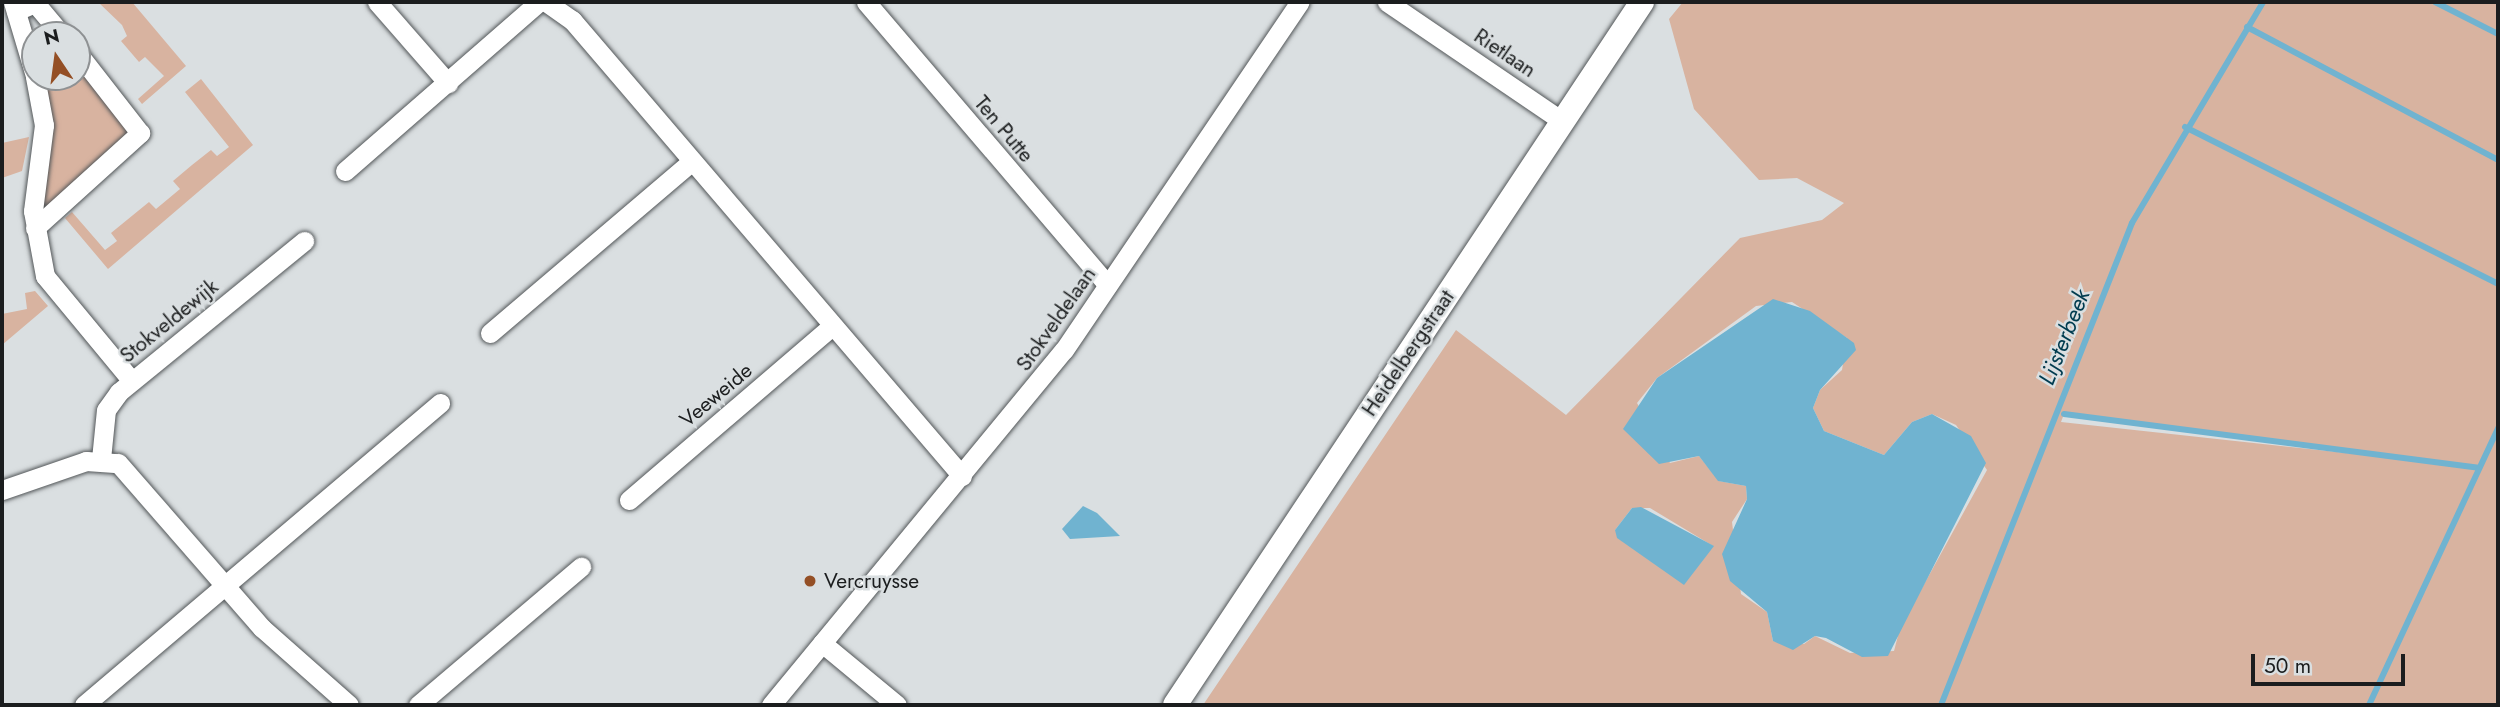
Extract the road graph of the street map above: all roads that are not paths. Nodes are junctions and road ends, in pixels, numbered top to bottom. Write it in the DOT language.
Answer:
graph roads {
  1 [pos="377,2"];
  2 [pos="539,2"];
  3 [pos="546,2"];
  4 [pos="866,2"];
  5 [pos="1300,2"];
  6 [pos="1387,2"];
  7 [pos="1642,2"];
  8 [pos="15,6"];
  9 [pos="50,21"];
  10 [pos="21,27"];
  11 [pos="91,70"];
  12 [pos="448,83"];
  13 [pos="38,91"];
  14 [pos="1562,121"];
  15 [pos="692,161"];
  16 [pos="345,172"];
  17 [pos="36,228"];
  18 [pos="304,241"];
  19 [pos="1108,285"];
  20 [pos="832,326"];
  21 [pos="490,333"];
  22 [pos="132,381"];
  23 [pos="440,404"];
  24 [pos="101,459"];
  25 [pos="962,476"];
  26 [pos="2,490"];
  27 [pos="629,499"];
  28 [pos="581,567"];
  29 [pos="225,586"];
  30 [pos="822,643"];
  31 [pos="84,705"];
  32 [pos="349,705"];
  33 [pos="418,705"];
  34 [pos="771,705"];
  35 [pos="897,705"];
  36 [pos="1175,705"];
  1 -- 12 [label="street"];
  2 -- 12 [label="street"];
  3 -- 15 [label="street"];
  4 -- 19 [label="street, Ten Putte"];
  5 -- 19 [label="street, Stokveldelaan"];
  6 -- 14 [label="street, Rietlaan"];
  7 -- 14 [label="main road, Heidelbergstraat"];
  8 -- 9 [label="street"];
  8 -- 10 [label="street"];
  11 -- 17 [label="street"];
  12 -- 16 [label="street"];
  13 -- 17 [label="street"];
  14 -- 36 [label="main road, Heidelbergstraat"];
  15 -- 20 [label="street"];
  15 -- 21 [label="street"];
  17 -- 22 [label="street"];
  18 -- 22 [label="street, Stokveldewijk"];
  19 -- 25 [label="street, Stokveldelaan"];
  20 -- 25 [label="street"];
  20 -- 27 [label="street, Veeweide"];
  22 -- 24 [label="street, Stokveldewijk"];
  23 -- 29 [label="street"];
  24 -- 26 [label="street"];
  24 -- 29 [label="street"];
  25 -- 30 [label="street, Stokveldelaan"];
  28 -- 33 [label="street"];
  29 -- 31 [label="street"];
  29 -- 32 [label="street"];
  30 -- 34 [label="street, Stokveldelaan"];
  30 -- 35 [label="street"];
}
